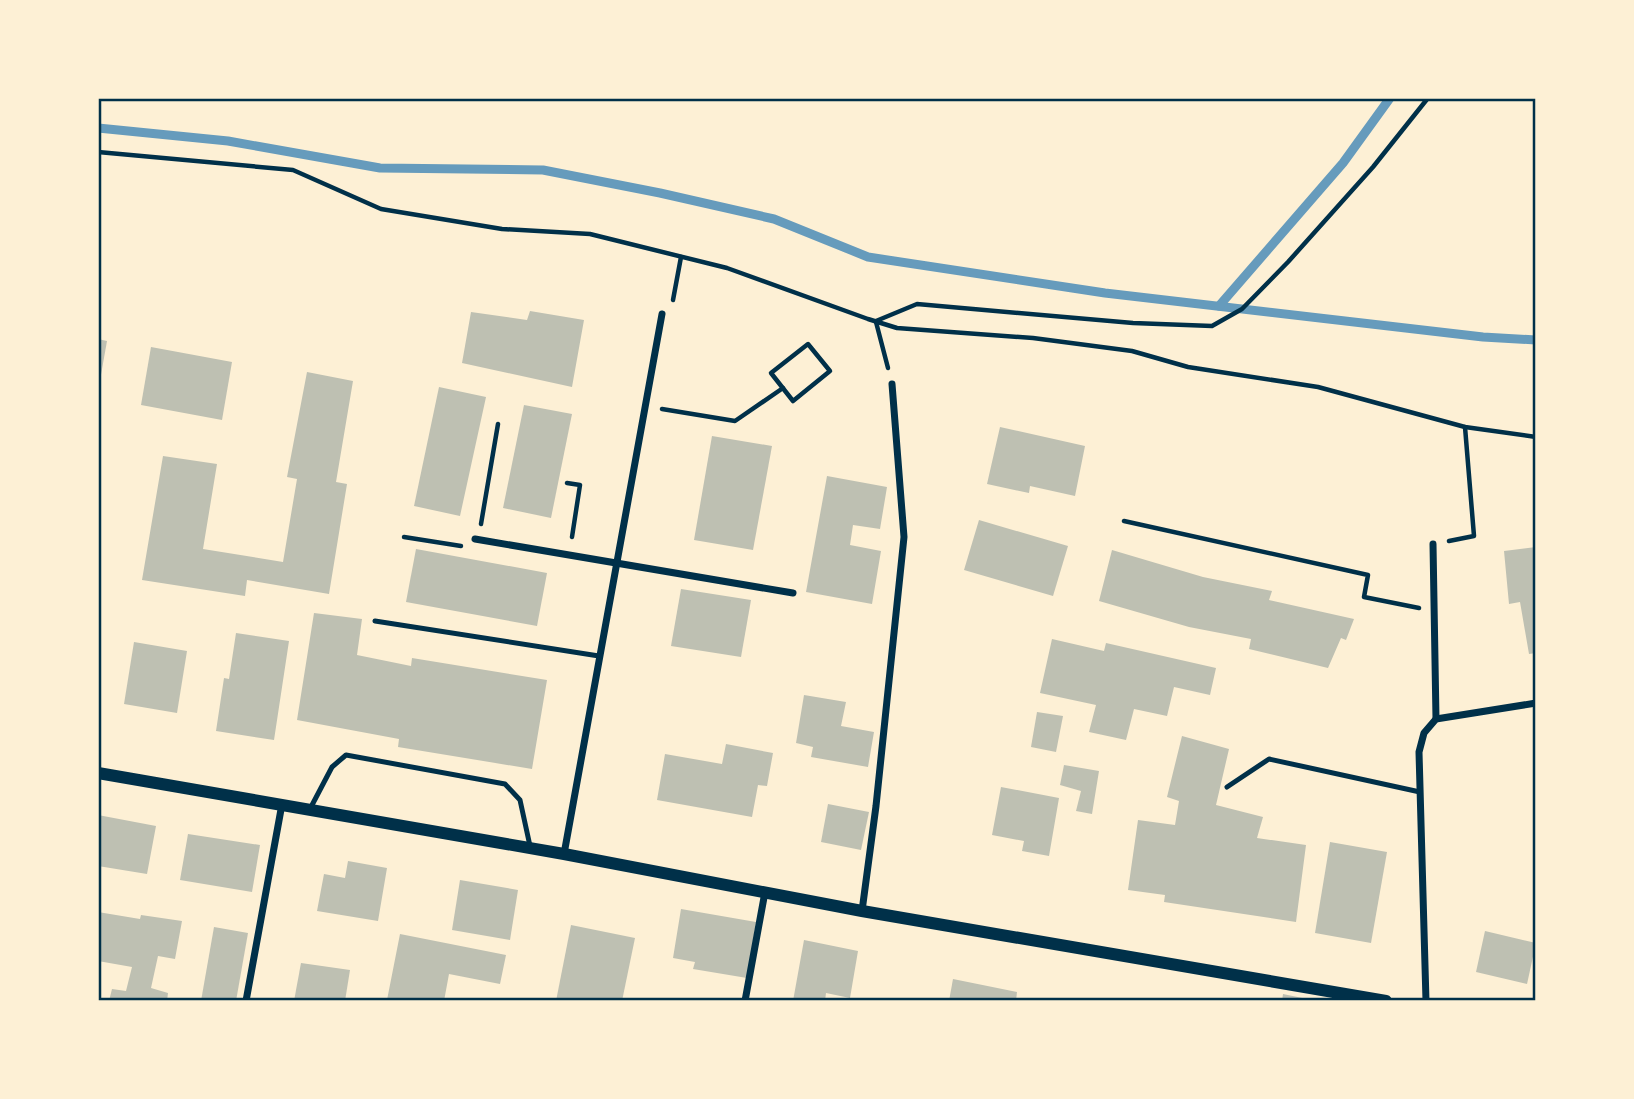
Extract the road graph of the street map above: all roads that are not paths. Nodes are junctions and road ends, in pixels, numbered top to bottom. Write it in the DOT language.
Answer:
graph roads {
  1 [pos="662,314"];
  2 [pos="892,384"];
  3 [pos="477,540"];
  4 [pos="1433,544"];
  5 [pos="616,563"];
  6 [pos="793,593"];
  7 [pos="375,621"];
  8 [pos="599,656"];
  9 [pos="1536,703"];
  10 [pos="1436,719"];
  11 [pos="98,773"];
  12 [pos="1227,787"];
  13 [pos="1420,792"];
  14 [pos="282,804"];
  15 [pos="309,810"];
  16 [pos="531,849"];
  17 [pos="564,854"];
  18 [pos="765,891"];
  19 [pos="862,911"];
  20 [pos="246,1001"];
  21 [pos="745,1001"];
  22 [pos="1386,1001"];
  23 [pos="1426,1001"];
  1 -- 5 [label="street"];
  2 -- 19 [label="street"];
  3 -- 5 [label="street"];
  4 -- 10 [label="street"];
  5 -- 6 [label="street"];
  5 -- 8 [label="street"];
  7 -- 8 [label="lane"];
  8 -- 17 [label="street"];
  9 -- 10 [label="street"];
  10 -- 13 [label="street"];
  11 -- 14 [label="street"];
  12 -- 13 [label="lane"];
  13 -- 23 [label="street"];
  14 -- 15 [label="street"];
  14 -- 20 [label="street"];
  15 -- 16 [label="street"];
  15 -- 16 [label="lane"];
  16 -- 17 [label="street"];
  17 -- 18 [label="street"];
  18 -- 19 [label="street"];
  18 -- 21 [label="street"];
  19 -- 22 [label="street"];
}
